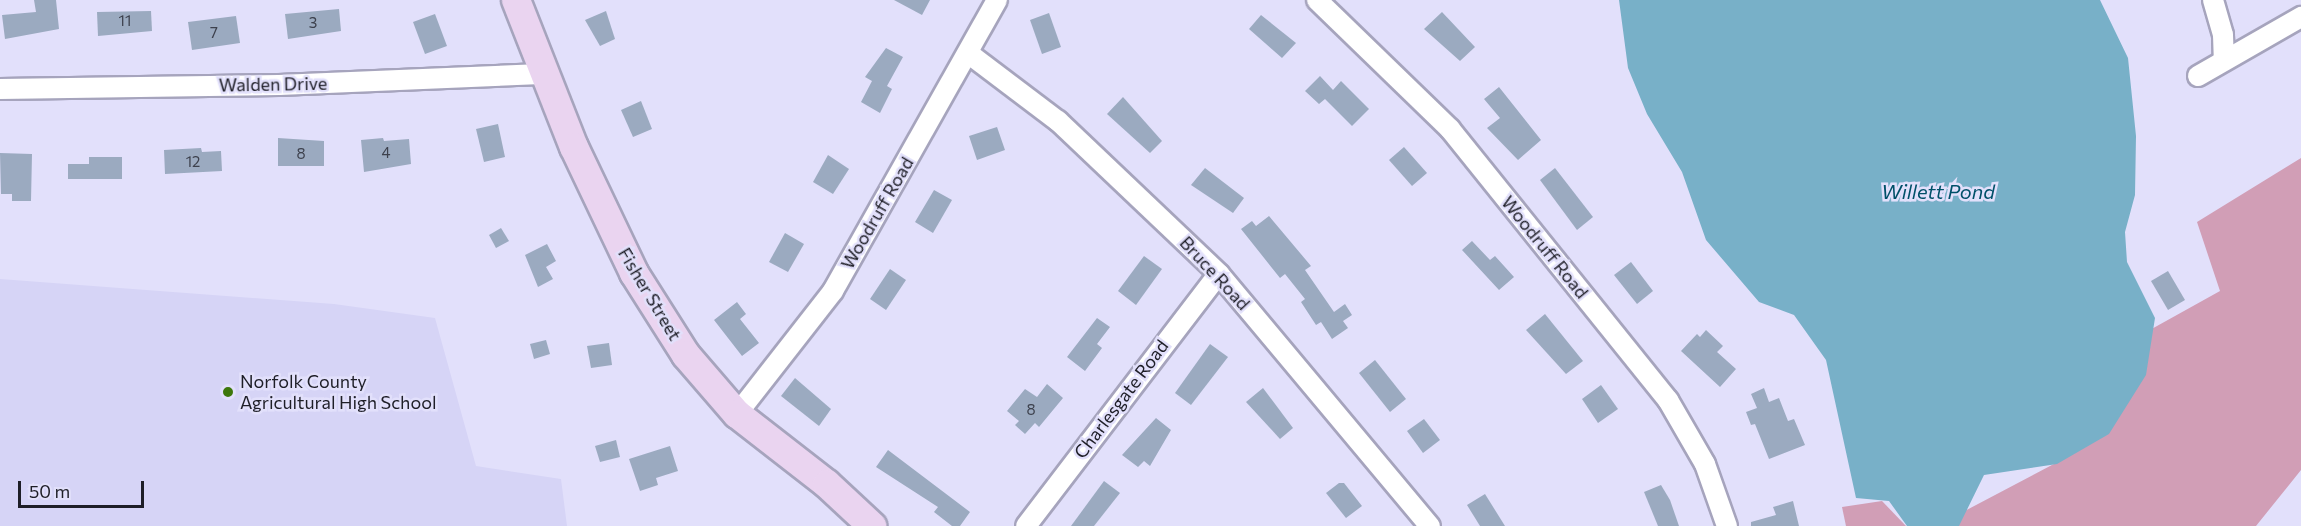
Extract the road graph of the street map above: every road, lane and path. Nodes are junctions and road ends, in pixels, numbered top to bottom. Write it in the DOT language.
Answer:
graph roads {
  1 [pos="516,0"];
  2 [pos="997,0"];
  3 [pos="1317,0"];
  4 [pos="2213,0"];
  5 [pos="2301,17"];
  6 [pos="968,53"];
  7 [pos="2224,60"];
  8 [pos="547,74"];
  9 [pos="2198,75"];
  10 [pos="0,89"];
  11 [pos="1219,274"];
  12 [pos="737,414"];
  13 [pos="872,526"];
  14 [pos="1026,526"];
  15 [pos="1430,526"];
  16 [pos="1727,526"];
  1 -- 8 [label="main road, Fisher Street"];
  2 -- 6 [label="street, Woodruff Road"];
  3 -- 16 [label="street, Woodruff Road"];
  4 -- 7 [label="street"];
  5 -- 7 [label="street"];
  6 -- 11 [label="street, Bruce Road"];
  6 -- 12 [label="street, Woodruff Road"];
  7 -- 9 [label="street"];
  8 -- 10 [label="street, Walden Drive"];
  8 -- 12 [label="main road, Fisher Street"];
  11 -- 14 [label="street, Charlesgate Road"];
  11 -- 15 [label="street, Bruce Road"];
  12 -- 13 [label="main road, Fisher Street"];
}
